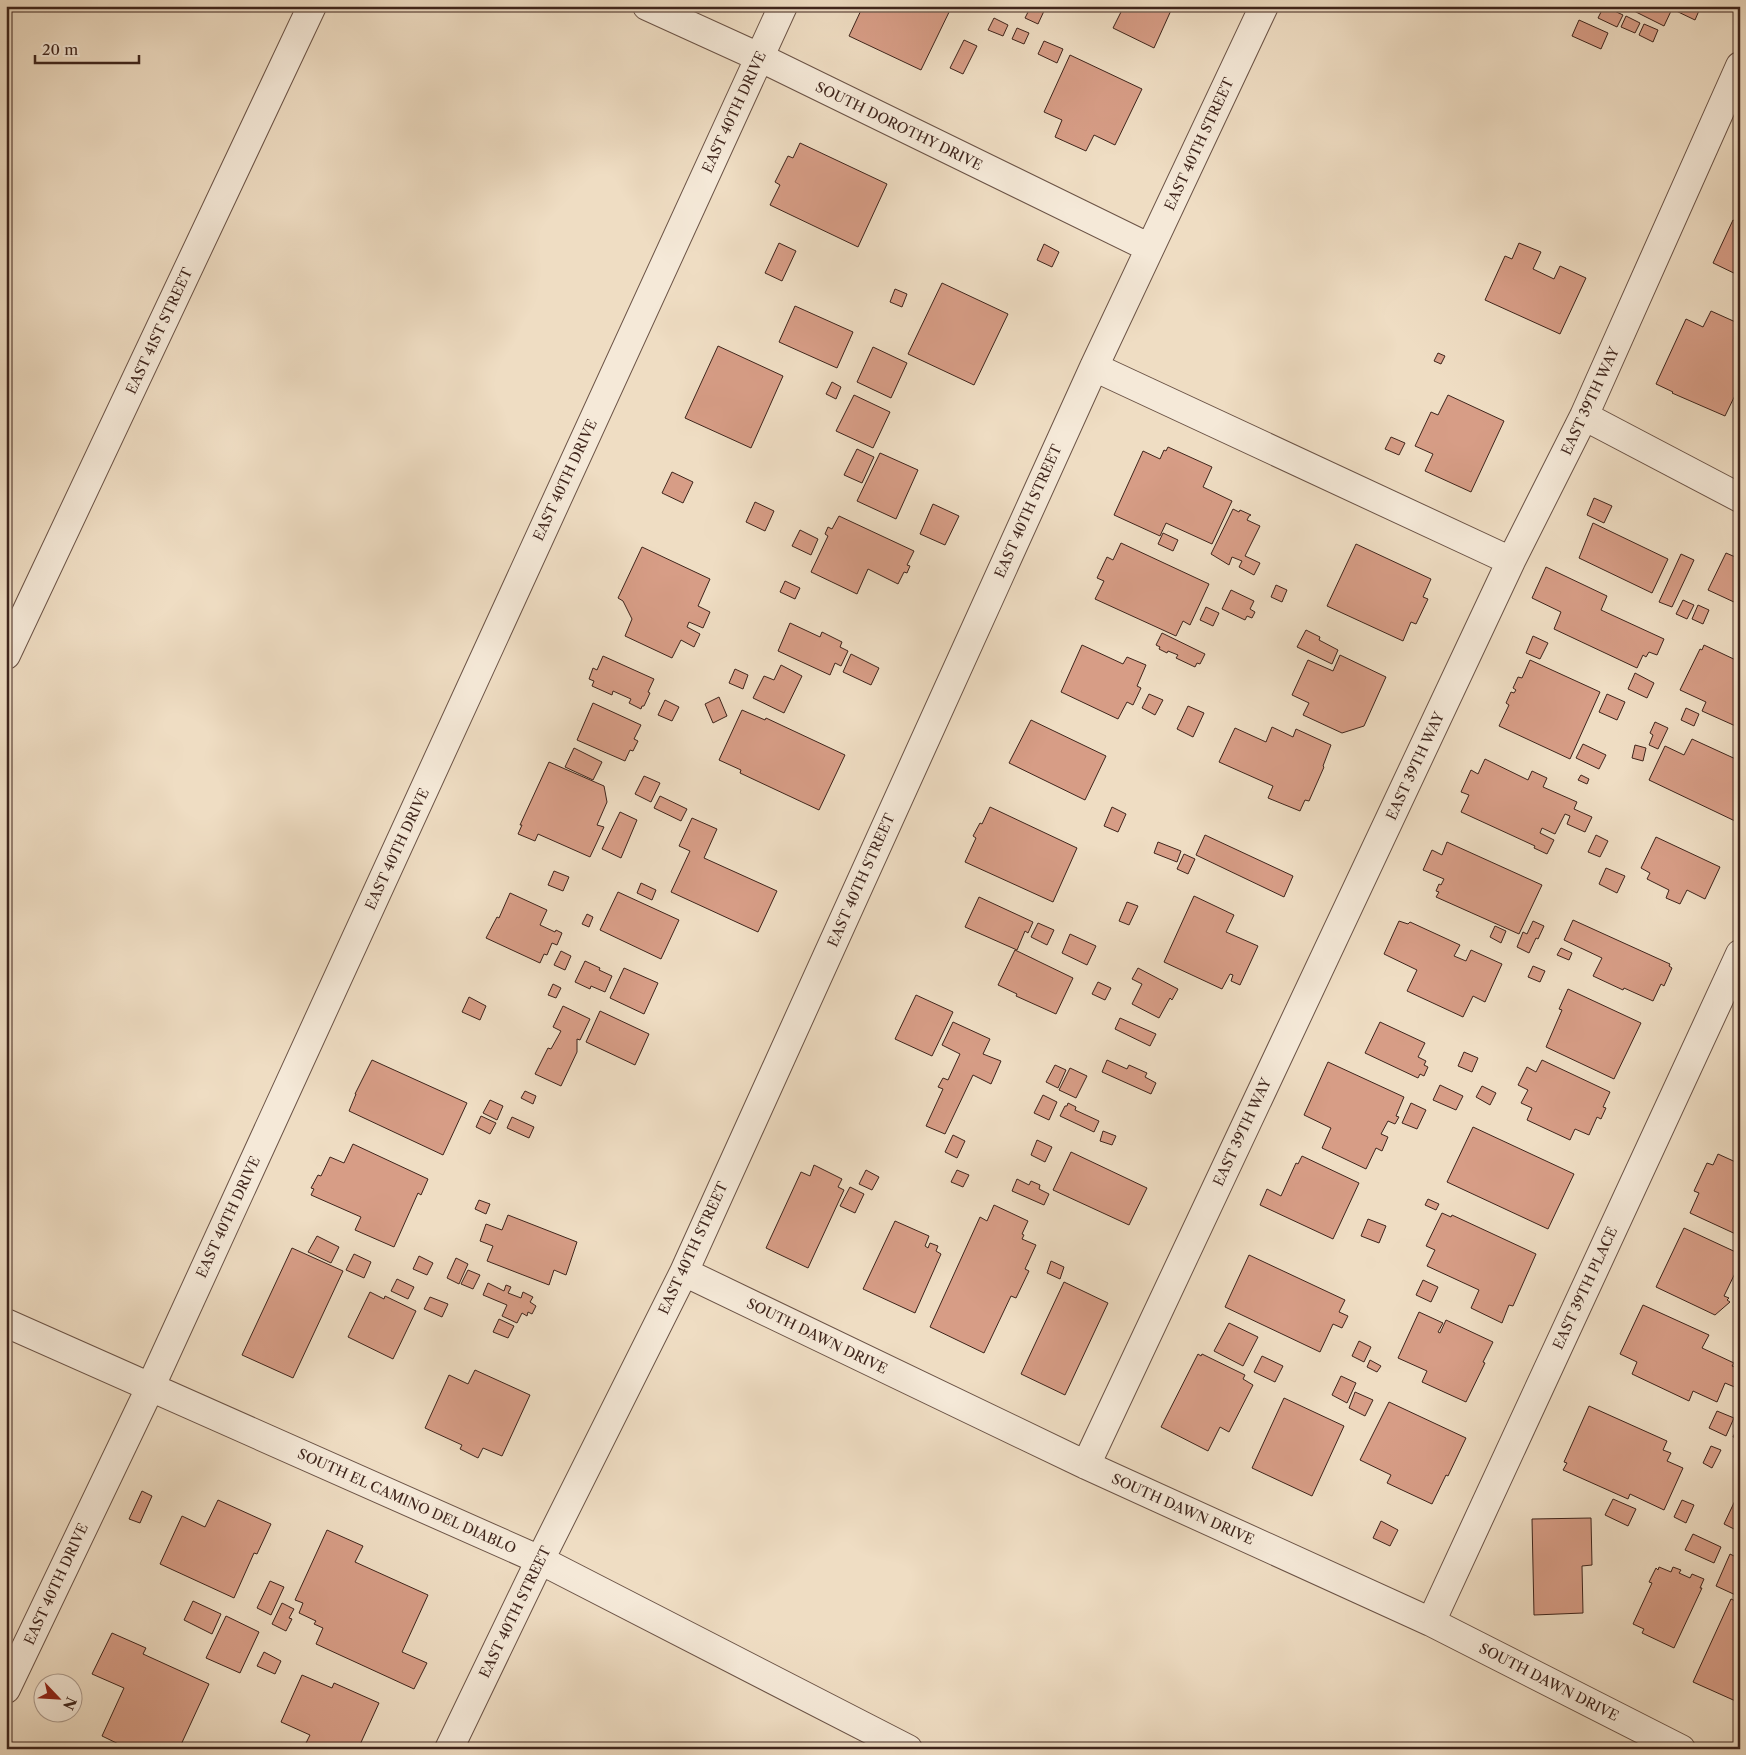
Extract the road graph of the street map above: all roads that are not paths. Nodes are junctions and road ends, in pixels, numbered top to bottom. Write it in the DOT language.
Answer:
graph roads {
  1 [pos="312,6"];
  2 [pos="647,6"];
  3 [pos="783,6"];
  4 [pos="1264,6"];
  5 [pos="759,58"];
  6 [pos="1740,66"];
  7 [pos="1150,248"];
  8 [pos="1094,367"];
  9 [pos="1584,416"];
  10 [pos="1740,498"];
  11 [pos="1511,561"];
  12 [pos="6,655"];
  13 [pos="1740,954"];
  14 [pos="684,1272"];
  15 [pos="6,1323"];
  16 [pos="150,1388"];
  17 [pos="1086,1465"];
  18 [pos="540,1560"];
  19 [pos="1431,1622"];
  20 [pos="6,1689"];
  21 [pos="449,1749"];
  22 [pos="908,1749"];
  23 [pos="1681,1749"];
  1 -- 12 [label="street, EAST 41ST STREET"];
  2 -- 5 [label="street, SOUTH DOROTHY DRIVE"];
  3 -- 5 [label="street, EAST 40TH DRIVE"];
  4 -- 7 [label="street, EAST 40TH STREET"];
  5 -- 7 [label="street, SOUTH DOROTHY DRIVE"];
  5 -- 16 [label="street, EAST 40TH DRIVE"];
  6 -- 9 [label="street, EAST 39TH WAY"];
  7 -- 8 [label="street, EAST 40TH STREET"];
  8 -- 11 [label="street"];
  8 -- 14 [label="street, EAST 40TH STREET"];
  9 -- 10 [label="street"];
  9 -- 11 [label="street, EAST 39TH WAY"];
  11 -- 17 [label="street, EAST 39TH WAY"];
  13 -- 19 [label="street, EAST 39TH PLACE"];
  14 -- 17 [label="street, SOUTH DAWN DRIVE"];
  14 -- 18 [label="street, EAST 40TH STREET"];
  15 -- 16 [label="street, SOUTH EL CAMINO DEL DIABLO"];
  16 -- 18 [label="street, SOUTH EL CAMINO DEL DIABLO"];
  16 -- 20 [label="street, EAST 40TH DRIVE"];
  17 -- 19 [label="street, SOUTH DAWN DRIVE"];
  18 -- 21 [label="street, EAST 40TH STREET"];
  18 -- 22 [label="street, SOUTH EL CAMINO DEL DIABLO"];
  19 -- 23 [label="street, SOUTH DAWN DRIVE"];
}
